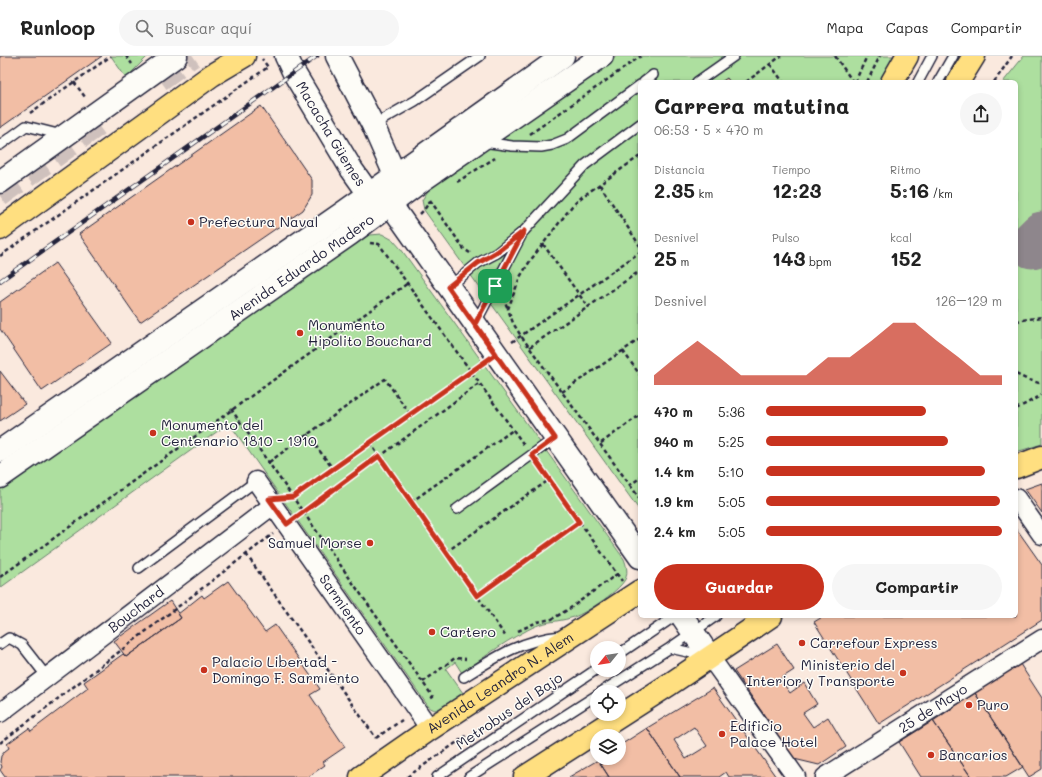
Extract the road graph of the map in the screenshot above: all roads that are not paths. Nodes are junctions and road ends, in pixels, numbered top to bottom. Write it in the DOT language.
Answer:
graph roads {
  1 [pos="175,56"];
  2 [pos="244,56"];
  3 [pos="286,56"];
  4 [pos="336,56"];
  5 [pos="480,56"];
  6 [pos="563,56"];
  7 [pos="602,56"];
  8 [pos="734,56"];
  9 [pos="907,56"];
  10 [pos="932,56"];
  11 [pos="953,56"];
  12 [pos="974,56"];
  13 [pos="470,59"];
  14 [pos="653,75"];
  15 [pos="647,80"];
  16 [pos="700,80"];
  17 [pos="893,80"];
  18 [pos="919,80"];
  19 [pos="939,80"];
  20 [pos="959,80"];
  21 [pos="638,86"];
  22 [pos="373,125"];
  23 [pos="638,126"];
  24 [pos="65,136"];
  25 [pos="479,141"];
  26 [pos="0,144"];
  27 [pos="395,175"];
  28 [pos="0,182"];
  29 [pos="369,194"];
  30 [pos="390,205"];
  31 [pos="0,229"];
  32 [pos="524,231"];
  33 [pos="448,287"];
  34 [pos="475,324"];
  35 [pos="555,438"];
  36 [pos="0,451"];
  37 [pos="1042,457"];
  38 [pos="1018,466"];
  39 [pos="0,477"];
  40 [pos="256,481"];
  41 [pos="1018,501"];
  42 [pos="271,502"];
  43 [pos="456,509"];
  44 [pos="1042,535"];
  45 [pos="638,554"];
  46 [pos="138,568"];
  47 [pos="638,591"];
  48 [pos="672,618"];
  49 [pos="709,618"];
  50 [pos="768,618"];
  51 [pos="688,624"];
  52 [pos="572,635"];
  53 [pos="1042,639"];
  54 [pos="0,644"];
  55 [pos="670,648"];
  56 [pos="626,649"];
  57 [pos="710,657"];
  58 [pos="590,674"];
  59 [pos="47,677"];
  60 [pos="464,677"];
  61 [pos="612,685"];
  62 [pos="590,699"];
  63 [pos="0,713"];
  64 [pos="430,729"];
  65 [pos="361,777"];
  66 [pos="437,777"];
  67 [pos="469,777"];
  68 [pos="525,777"];
  69 [pos="796,777"];
  70 [pos="825,777"];
  1 -- 24 [label="main road"];
  2 -- 31 [label="main road"];
  3 -- 29 [label="main road, Macacha Güemes"];
  4 -- 22 [label="main road"];
  5 -- 13 [label="lane"];
  6 -- 27 [label="main road, Avenida Eduardo Madero"];
  7 -- 25 [label="main road, Avenida Eduardo Madero"];
  8 -- 16 [label="lane"];
  9 -- 17 [label="main road"];
  10 -- 18 [label="lane"];
  11 -- 19 [label="lane"];
  12 -- 20 [label="main road"];
  13 -- 22 [label="lane"];
  14 -- 15 [label="lane"];
  21 -- 25 [label="lane"];
  22 -- 27 [label="main road"];
  23 -- 32 [label="lane"];
  24 -- 26 [label="lane"];
  24 -- 28 [label="main road"];
  25 -- 30 [label="main road, Avenida Eduardo Madero"];
  27 -- 29 [label="main road, Avenida Eduardo Madero"];
  27 -- 30 [label="main road"];
  29 -- 30 [label="main road, Macacha Güemes"];
  29 -- 36 [label="main road, Avenida Eduardo Madero"];
  30 -- 33 [label="main road"];
  30 -- 39 [label="main road, Avenida Eduardo Madero"];
  32 -- 33 [label="lane"];
  32 -- 34 [label="lane"];
  33 -- 34 [label="main road"];
  34 -- 35 [label="main road"];
  35 -- 43 [label="lane"];
  35 -- 45 [label="main road"];
  37 -- 38 [label="main road"];
  40 -- 42 [label="street, Sarmiento"];
  40 -- 46 [label="lane"];
  41 -- 44 [label="street"];
  42 -- 59 [label="street, Bouchard"];
  42 -- 64 [label="street, Sarmiento"];
  47 -- 52 [label="main road, Avenida Leandro N. Alem"];
  48 -- 56 [label="lane"];
  49 -- 51 [label="lane"];
  50 -- 57 [label="main road"];
  51 -- 55 [label="lane"];
  51 -- 57 [label="main road"];
  52 -- 60 [label="lane"];
  52 -- 64 [label="main road, Avenida Leandro N. Alem"];
  53 -- 70 [label="street, 25 de Mayo"];
  54 -- 59 [label="lane"];
  55 -- 57 [label="lane"];
  55 -- 61 [label="lane"];
  57 -- 68 [label="main road"];
  57 -- 69 [label="street"];
  58 -- 66 [label="lane, Metrobus del Bajo"];
  59 -- 63 [label="street, Bouchard"];
  62 -- 67 [label="lane"];
  64 -- 65 [label="main road, Avenida Leandro N. Alem"];
}
